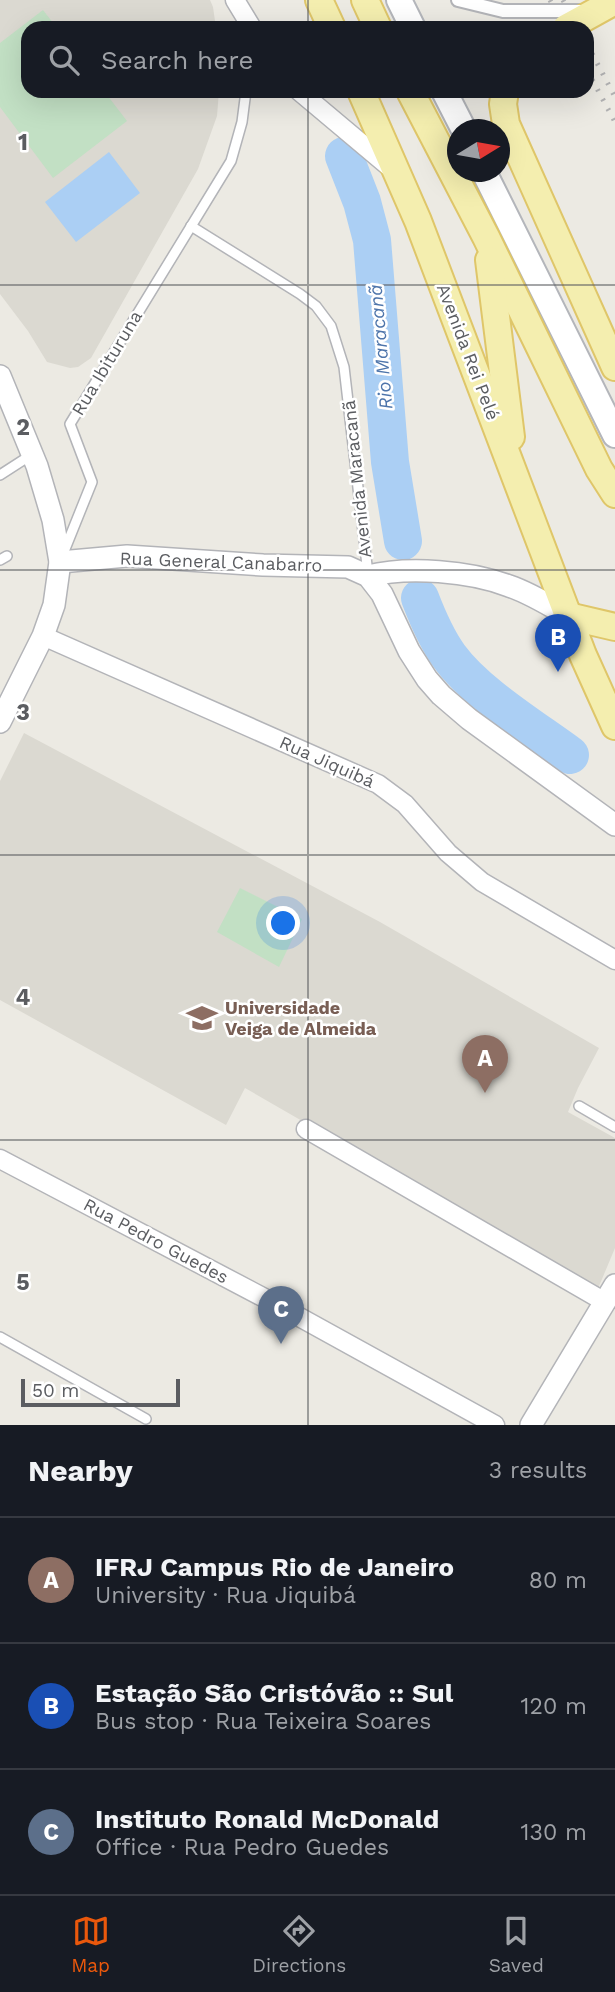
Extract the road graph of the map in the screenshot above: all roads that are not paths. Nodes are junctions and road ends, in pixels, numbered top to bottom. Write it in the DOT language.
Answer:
graph roads {
  1 [pos="319,0"];
  2 [pos="365,0"];
  3 [pos="399,0"];
  4 [pos="458,0"];
  5 [pos="605,6"];
  6 [pos="329,21"];
  7 [pos="375,21"];
  8 [pos="410,21"];
  9 [pos="578,21"];
  10 [pos="245,98"];
  11 [pos="307,98"];
  12 [pos="364,98"];
  13 [pos="414,98"];
  14 [pos="448,98"];
  15 [pos="504,98"];
  16 [pos="458,119"];
  17 [pos="396,172"];
  18 [pos="489,182"];
  19 [pos="191,226"];
  20 [pos="485,237"];
  21 [pos="615,367"];
  22 [pos="0,376"];
  23 [pos="615,435"];
  24 [pos="32,454"];
  25 [pos="514,470"];
  26 [pos="0,475"];
  27 [pos="615,494"];
  28 [pos="60,562"];
  29 [pos="368,576"];
  30 [pos="568,616"];
  31 [pos="615,627"];
  32 [pos="43,636"];
  33 [pos="0,722"];
  34 [pos="615,726"];
  35 [pos="615,825"];
  36 [pos="615,960"];
  37 [pos="579,1106"];
  38 [pos="615,1127"];
  39 [pos="306,1129"];
  40 [pos="0,1159"];
  41 [pos="610,1293"];
  42 [pos="0,1337"];
  43 [pos="146,1419"];
  44 [pos="495,1425"];
  45 [pos="531,1425"];
  1 -- 6 [label="main road"];
  2 -- 7 [label="main road"];
  3 -- 8 [label="main road"];
  4 -- 5 [label="street, bridge"];
  5 -- 9 [label="main road, bridge"];
  10 -- 19 [label="lane, Rua Ibituruna"];
  11 -- 17 [label="street"];
  12 -- 17 [label="main road, Avenida Rei Pelé"];
  13 -- 20 [label="main road"];
  14 -- 16 [label="main road"];
  15 -- 21 [label="main road"];
  17 -- 25 [label="main road, Avenida Rei Pelé"];
  18 -- 23 [label="main road"];
  19 -- 28 [label="lane, Rua Ibituruna"];
  19 -- 29 [label="lane, Avenida Maracanã"];
  20 -- 25 [label="main road"];
  20 -- 27 [label="main road"];
  22 -- 24 [label="street"];
  24 -- 26 [label="lane"];
  24 -- 28 [label="street"];
  25 -- 30 [label="main road, Avenida Rei Pelé"];
  28 -- 29 [label="street, Rua General Canabarro"];
  28 -- 32 [label="street, Rua Ibituruna"];
  29 -- 30 [label="street, Rua General Canabarro"];
  29 -- 35 [label="street, Avenida Maracanã"];
  30 -- 31 [label="main road"];
  30 -- 34 [label="main road, Avenida Rei Pelé"];
  32 -- 33 [label="street, Rua Ibituruna"];
  32 -- 36 [label="street, Rua Jiquibá"];
  37 -- 38 [label="lane"];
  39 -- 41 [label="street"];
  40 -- 44 [label="street, Rua Pedro Guedes"];
  41 -- 45 [label="street"];
  42 -- 43 [label="lane"];
}
